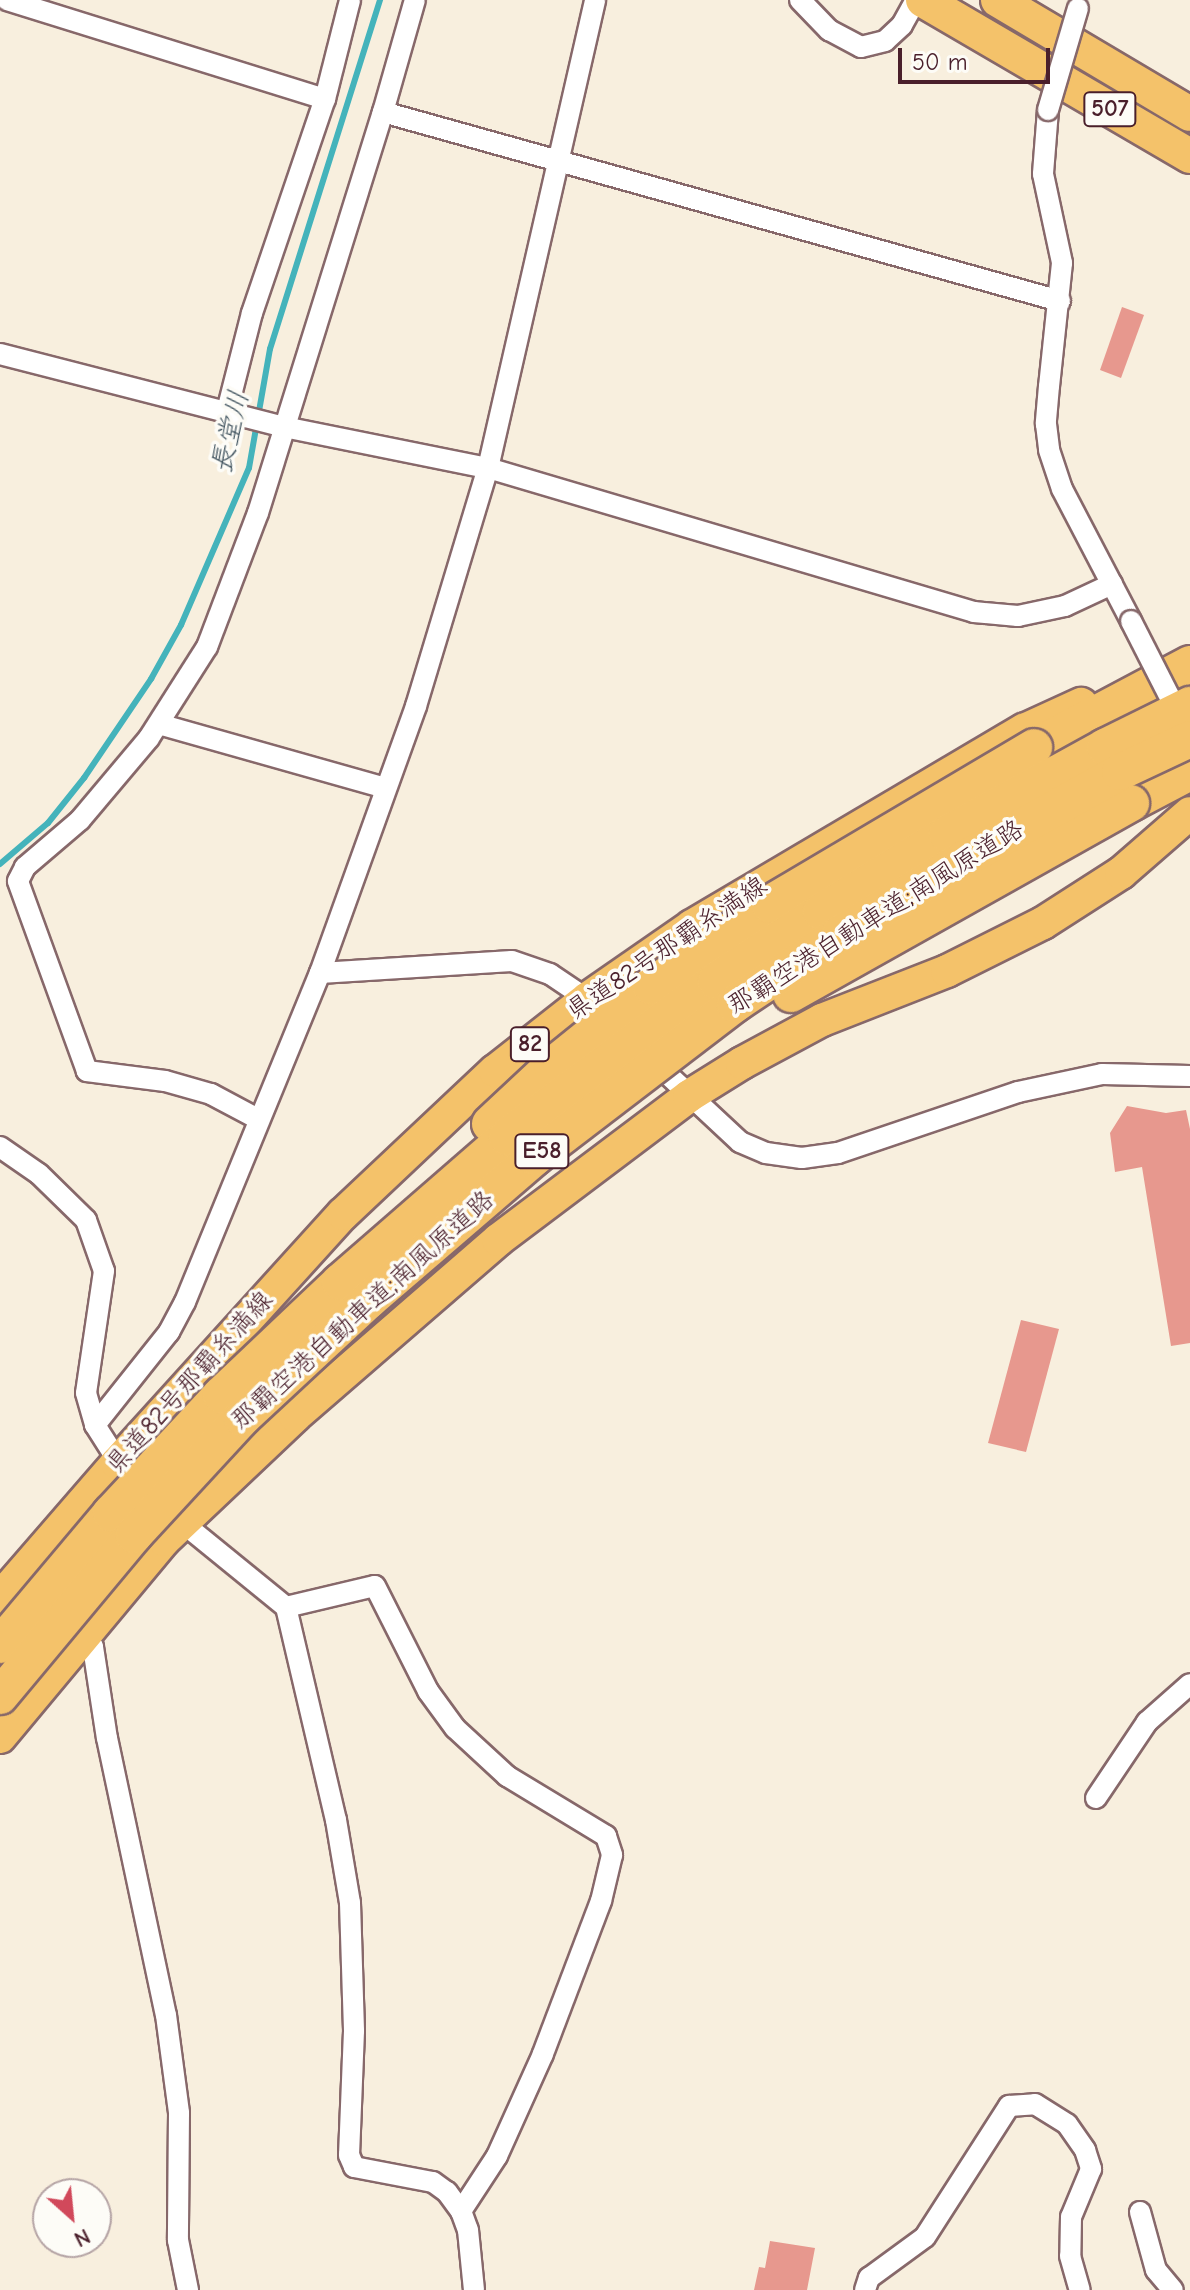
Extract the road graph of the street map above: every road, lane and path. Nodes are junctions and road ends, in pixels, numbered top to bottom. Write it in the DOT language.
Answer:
graph roads {
  1 [pos="7,0"];
  2 [pos="350,0"];
  3 [pos="415,0"];
  4 [pos="595,0"];
  5 [pos="800,0"];
  6 [pos="916,0"];
  7 [pos="923,0"];
  8 [pos="998,0"];
  9 [pos="1080,4"];
  10 [pos="325,99"];
  11 [pos="383,112"];
  12 [pos="1190,114"];
  13 [pos="1190,156"];
  14 [pos="558,163"];
  15 [pos="1060,301"];
  16 [pos="0,354"];
  17 [pos="227,411"];
  18 [pos="284,427"];
  19 [pos="488,468"];
  20 [pos="1112,584"];
  21 [pos="1190,661"];
  22 [pos="1190,705"];
  23 [pos="159,724"];
  24 [pos="1190,738"];
  25 [pos="1190,772"];
  26 [pos="385,788"];
  27 [pos="1190,813"];
  28 [pos="320,973"];
  29 [pos="588,998"];
  30 [pos="1190,1076"];
  31 [pos="689,1096"];
  32 [pos="258,1119"];
  33 [pos="0,1147"];
  34 [pos="354,1291"];
  35 [pos="95,1425"];
  36 [pos="117,1463"];
  37 [pos="182,1523"];
  38 [pos="0,1598"];
  39 [pos="286,1607"];
  40 [pos="85,1631"];
  41 [pos="0,1645"];
  42 [pos="1190,1684"];
  43 [pos="0,1696"];
  44 [pos="0,1737"];
  45 [pos="1096,1798"];
  46 [pos="461,2211"];
  47 [pos="1140,2212"];
  48 [pos="188,2290"];
  49 [pos="474,2290"];
  50 [pos="865,2290"];
  51 [pos="1080,2290"];
  52 [pos="1173,2290"];
  1 -- 10 [label="street"];
  2 -- 10 [label="street"];
  3 -- 11 [label="street"];
  4 -- 14 [label="street"];
  5 -- 6 [label="street"];
  7 -- 13 [label="highway, 507"];
  8 -- 12 [label="highway, 507"];
  9 -- 15 [label="street, bridge"];
  10 -- 17 [label="street"];
  11 -- 14 [label="street"];
  11 -- 18 [label="street"];
  14 -- 15 [label="street"];
  14 -- 19 [label="street"];
  15 -- 20 [label="street"];
  16 -- 17 [label="street"];
  17 -- 18 [label="street"];
  18 -- 19 [label="street"];
  18 -- 23 [label="street"];
  19 -- 20 [label="street"];
  19 -- 26 [label="street"];
  20 -- 24 [label="street, bridge"];
  21 -- 29 [label="main road, 県道82号那覇糸満線 / 82"];
  21 -- 34 [label="highway, bridge"];
  22 -- 34 [label="highway, 那覇空港自動車道;南風原道路 / E58, bridge"];
  23 -- 26 [label="street"];
  23 -- 32 [label="street"];
  24 -- 34 [label="highway, 那覇空港自動車道;南風原道路 / E58, bridge"];
  25 -- 34 [label="highway, bridge"];
  26 -- 28 [label="street"];
  27 -- 31 [label="main road"];
  28 -- 29 [label="street"];
  28 -- 32 [label="street"];
  29 -- 31 [label="street"];
  29 -- 36 [label="main road, 県道82号那覇糸満線 / 82"];
  30 -- 31 [label="street"];
  31 -- 37 [label="main road"];
  32 -- 35 [label="street"];
  33 -- 35 [label="street"];
  34 -- 41 [label="highway, 那覇空港自動車道;南風原道路 / E58, bridge"];
  34 -- 43 [label="highway, 那覇空港自動車道;南風原道路 / E58, bridge"];
  35 -- 36 [label="street"];
  36 -- 37 [label="street"];
  36 -- 38 [label="main road, 県道82号那覇糸満線 / 82"];
  37 -- 39 [label="street"];
  37 -- 40 [label="main road"];
  39 -- 46 [label="street"];
  39 -- 46 [label="street"];
  40 -- 44 [label="main road"];
  40 -- 48 [label="street"];
  42 -- 45 [label="street"];
  46 -- 49 [label="street"];
  47 -- 52 [label="street"];
  50 -- 51 [label="street"];
}
